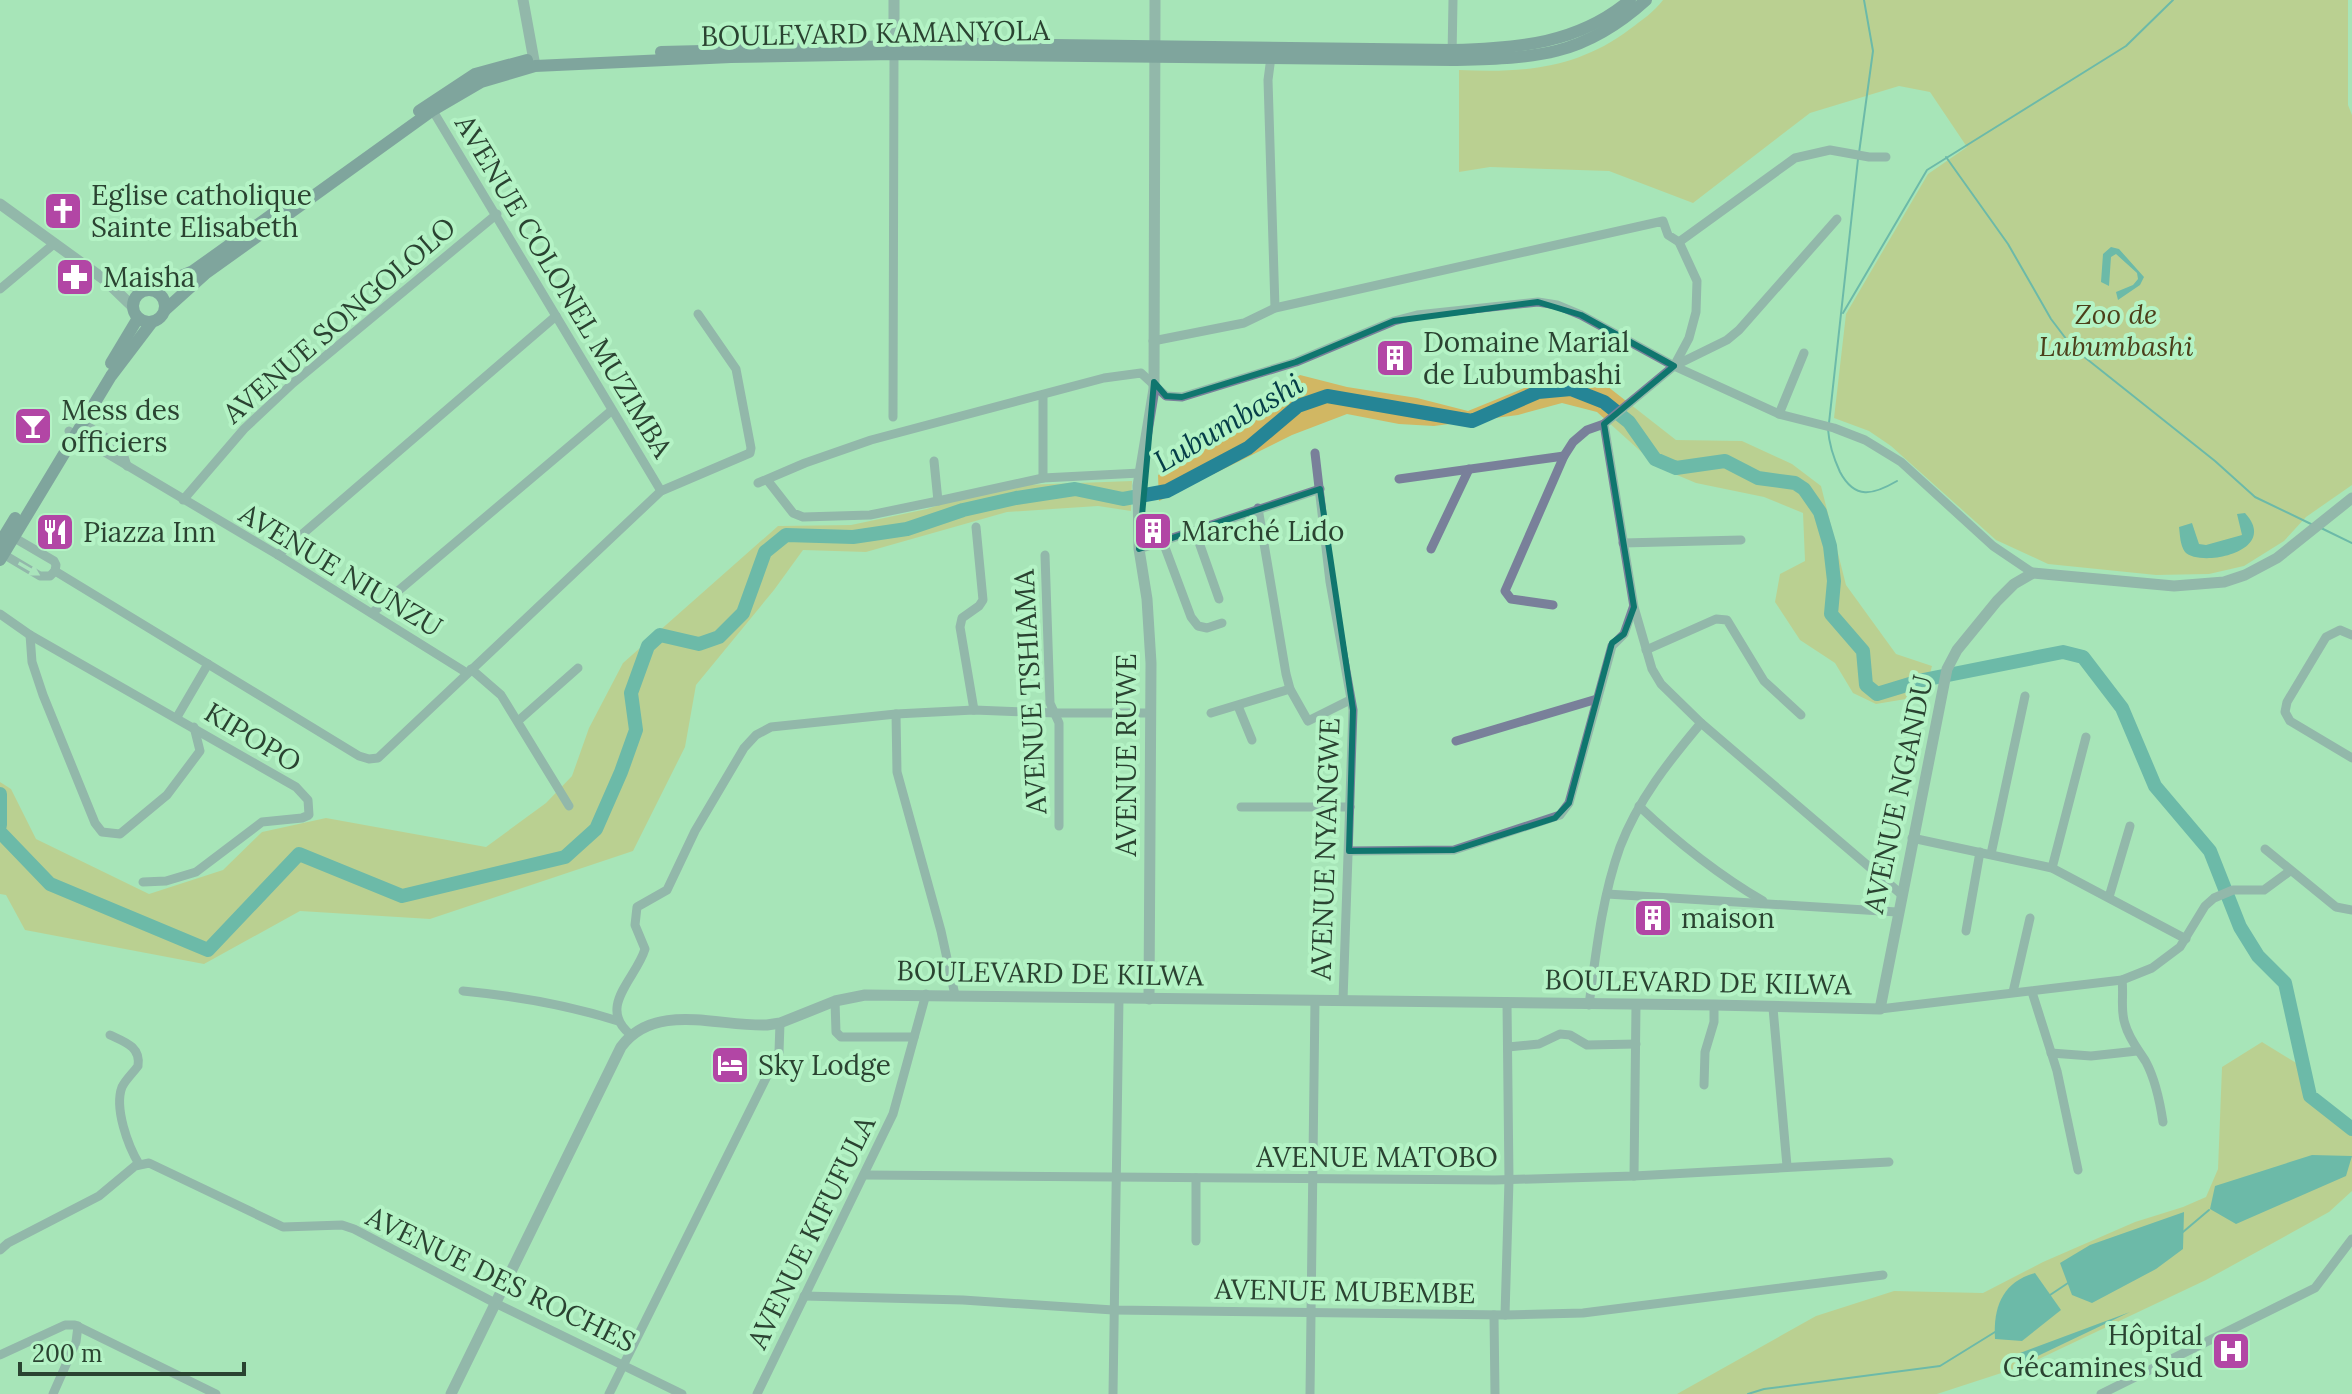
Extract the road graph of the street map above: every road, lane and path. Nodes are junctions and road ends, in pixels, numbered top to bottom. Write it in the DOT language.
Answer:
graph roads {
  1 [pos="523,0"];
  2 [pos="894,0"];
  3 [pos="1155,0"];
  4 [pos="1453,0"];
  5 [pos="1630,0"];
  6 [pos="1646,0"];
  7 [pos="894,50"];
  8 [pos="1155,51"];
  9 [pos="1452,55"];
  10 [pos="1271,57"];
  11 [pos="534,62"];
  12 [pos="431,107"];
  13 [pos="1886,157"];
  14 [pos="0,204"];
  15 [pos="285,211"];
  16 [pos="497,214"];
  17 [pos="1837,219"];
  18 [pos="1679,242"];
  19 [pos="55,243"];
  20 [pos="105,280"];
  21 [pos="0,289"];
  22 [pos="150,289"];
  23 [pos="1275,308"];
  24 [pos="165,310"];
  25 [pos="136,312"];
  26 [pos="698,314"];
  27 [pos="556,316"];
  28 [pos="152,322"];
  29 [pos="1153,341"];
  30 [pos="1804,353"];
  31 [pos="1674,366"];
  32 [pos="1154,382"];
  33 [pos="1043,395"];
  34 [pos="611,411"];
  35 [pos="1779,414"];
  36 [pos="893,417"];
  37 [pos="1605,423"];
  38 [pos="76,427"];
  39 [pos="1315,453"];
  40 [pos="1564,456"];
  41 [pos="934,461"];
  42 [pos="1469,469"];
  43 [pos="1043,478"];
  44 [pos="1139,479"];
  45 [pos="1399,479"];
  46 [pos="1320,489"];
  47 [pos="661,491"];
  48 [pos="2352,498"];
  49 [pos="183,500"];
  50 [pos="938,501"];
  51 [pos="1258,508"];
  52 [pos="976,527"];
  53 [pos="1195,531"];
  54 [pos="1741,540"];
  55 [pos="1163,542"];
  56 [pos="1623,543"];
  57 [pos="3,544"];
  58 [pos="1139,549"];
  59 [pos="1431,549"];
  60 [pos="278,555"];
  61 [pos="1045,555"];
  62 [pos="55,571"];
  63 [pos="2033,573"];
  64 [pos="1219,599"];
  65 [pos="1553,605"];
  66 [pos="1634,607"];
  67 [pos="372,613"];
  68 [pos="0,614"];
  69 [pos="1222,623"];
  70 [pos="30,635"];
  71 [pos="2352,635"];
  72 [pos="1646,650"];
  73 [pos="208,664"];
  74 [pos="578,668"];
  75 [pos="469,671"];
  76 [pos="1290,689"];
  77 [pos="2025,696"];
  78 [pos="1597,699"];
  79 [pos="1350,700"];
  80 [pos="1238,706"];
  81 [pos="974,710"];
  82 [pos="1055,713"];
  83 [pos="1151,713"];
  84 [pos="1211,713"];
  85 [pos="896,714"];
  86 [pos="1801,715"];
  87 [pos="177,717"];
  88 [pos="518,721"];
  89 [pos="1701,723"];
  90 [pos="194,727"];
  91 [pos="2086,737"];
  92 [pos="1252,740"];
  93 [pos="1456,741"];
  94 [pos="2352,758"];
  95 [pos="569,806"];
  96 [pos="1639,806"];
  97 [pos="1241,807"];
  98 [pos="1350,807"];
  99 [pos="1059,826"];
  100 [pos="2130,826"];
  101 [pos="1912,838"];
  102 [pos="2265,849"];
  103 [pos="1349,851"];
  104 [pos="1986,853"];
  105 [pos="2052,868"];
  106 [pos="2290,871"];
  107 [pos="143,882"];
  108 [pos="1607,894"];
  109 [pos="1901,894"];
  110 [pos="2109,897"];
  111 [pos="1767,904"];
  112 [pos="2352,910"];
  113 [pos="1897,912"];
  114 [pos="2030,918"];
  115 [pos="1966,931"];
  116 [pos="2186,939"];
  117 [pos="2122,980"];
  118 [pos="463,991"];
  119 [pos="2013,992"];
  120 [pos="2032,992"];
  121 [pos="926,994"];
  122 [pos="955,995"];
  123 [pos="1119,998"];
  124 [pos="1149,999"];
  125 [pos="1315,1000"];
  126 [pos="1343,1000"];
  127 [pos="835,1001"];
  128 [pos="1507,1003"];
  129 [pos="1589,1005"];
  130 [pos="1636,1005"];
  131 [pos="1714,1005"];
  132 [pos="1773,1008"];
  133 [pos="1880,1009"];
  134 [pos="618,1021"];
  135 [pos="780,1023"];
  136 [pos="110,1035"];
  137 [pos="631,1035"];
  138 [pos="914,1037"];
  139 [pos="1636,1044"];
  140 [pos="1508,1047"];
  141 [pos="2137,1051"];
  142 [pos="2051,1053"];
  143 [pos="1704,1085"];
  144 [pos="2163,1122"];
  145 [pos="1889,1162"];
  146 [pos="139,1164"];
  147 [pos="1787,1166"];
  148 [pos="2078,1170"];
  149 [pos="864,1175"];
  150 [pos="1116,1176"];
  151 [pos="1634,1176"];
  152 [pos="1196,1178"];
  153 [pos="1313,1180"];
  154 [pos="1509,1180"];
  155 [pos="2352,1239"];
  156 [pos="1196,1241"];
  157 [pos="0,1250"];
  158 [pos="1883,1275"];
  159 [pos="804,1296"];
  160 [pos="495,1303"];
  161 [pos="1113,1310"];
  162 [pos="1311,1312"];
  163 [pos="1494,1315"];
  164 [pos="1505,1315"];
  165 [pos="78,1326"];
  166 [pos="0,1355"];
  167 [pos="624,1364"];
  168 [pos="53,1394"];
  169 [pos="216,1394"];
  170 [pos="451,1394"];
  171 [pos="609,1394"];
  172 [pos="682,1394"];
  173 [pos="757,1394"];
  174 [pos="1113,1394"];
  175 [pos="1310,1394"];
  176 [pos="1495,1394"];
  177 [pos="2101,1394"];
  1 -- 11 [label="street"];
  2 -- 7 [label="street"];
  3 -- 8 [label="street"];
  4 -- 9 [label="street"];
  5 -- 9 [label="main road, BOULEVARD KAMANYOLA"];
  6 -- 9 [label="main road, BOULEVARD KAMANYOLA"];
  7 -- 8 [label="main road, BOULEVARD KAMANYOLA"];
  7 -- 11 [label="main road, BOULEVARD KAMANYOLA"];
  7 -- 36 [label="street"];
  8 -- 9 [label="main road, BOULEVARD KAMANYOLA"];
  8 -- 10 [label="main road, BOULEVARD KAMANYOLA"];
  8 -- 29 [label="street"];
  9 -- 10 [label="main road, BOULEVARD KAMANYOLA"];
  10 -- 23 [label="street"];
  11 -- 12 [label="main road, BOULEVARD KAMANYOLA"];
  12 -- 15 [label="main road, BOULEVARD KAMANYOLA"];
  12 -- 16 [label="street, AVENUE COLONEL MUZIMBA"];
  13 -- 18 [label="street"];
  14 -- 19 [label="street"];
  15 -- 22 [label="main road, BOULEVARD KAMANYOLA"];
  15 -- 24 [label="main road, BOULEVARD KAMANYOLA"];
  16 -- 27 [label="street, AVENUE COLONEL MUZIMBA"];
  16 -- 49 [label="street, AVENUE SONGOLOLO"];
  17 -- 31 [label="street"];
  18 -- 23 [label="street"];
  18 -- 31 [label="street"];
  19 -- 20 [label="street"];
  19 -- 21 [label="street"];
  20 -- 22 [label="street"];
  20 -- 25 [label="street"];
  22 -- 24 [label="main road"];
  22 -- 25 [label="main road"];
  23 -- 29 [label="street"];
  24 -- 28 [label="main road"];
  25 -- 28 [label="main road"];
  25 -- 38 [label="main road"];
  26 -- 47 [label="street"];
  27 -- 34 [label="street, AVENUE COLONEL MUZIMBA"];
  27 -- 60 [label="street"];
  28 -- 38 [label="main road"];
  29 -- 32 [label="street"];
  30 -- 35 [label="street"];
  31 -- 32 [label="street"];
  31 -- 35 [label="street"];
  31 -- 37 [label="street"];
  32 -- 33 [label="street"];
  32 -- 44 [label="street"];
  33 -- 43 [label="street"];
  33 -- 50 [label="street"];
  34 -- 47 [label="street, AVENUE COLONEL MUZIMBA"];
  34 -- 67 [label="street"];
  35 -- 63 [label="street"];
  37 -- 40 [label="street"];
  37 -- 56 [label="street"];
  38 -- 49 [label="street, AVENUE NIUNZU"];
  38 -- 57 [label="main road"];
  39 -- 46 [label="street, AVENUE NYANGWE"];
  40 -- 42 [label="street"];
  40 -- 65 [label="street"];
  41 -- 50 [label="street"];
  42 -- 45 [label="street"];
  42 -- 59 [label="street"];
  43 -- 44 [label="street"];
  43 -- 50 [label="street"];
  44 -- 58 [label="street, AVENUE RUWE"];
  46 -- 51 [label="street"];
  46 -- 79 [label="street, AVENUE NYANGWE"];
  47 -- 75 [label="street"];
  48 -- 63 [label="street"];
  49 -- 60 [label="street, AVENUE NIUNZU"];
  51 -- 53 [label="street"];
  51 -- 76 [label="street, AVENUE NYANGWE"];
  52 -- 81 [label="street"];
  53 -- 55 [label="street"];
  53 -- 64 [label="street"];
  54 -- 56 [label="street"];
  55 -- 58 [label="street"];
  55 -- 69 [label="street"];
  56 -- 66 [label="street"];
  57 -- 62 [label="street"];
  57 -- 62 [label="street, one-way"];
  58 -- 83 [label="street, AVENUE RUWE"];
  60 -- 67 [label="street, AVENUE NIUNZU"];
  61 -- 82 [label="street, AVENUE TSHIAMA"];
  62 -- 73 [label="street"];
  63 -- 101 [label="street, AVENUE NGANDU"];
  66 -- 72 [label="street"];
  66 -- 78 [label="street"];
  67 -- 75 [label="street, AVENUE NIUNZU"];
  68 -- 70 [label="street, KIPOPO"];
  70 -- 87 [label="street, KIPOPO"];
  70 -- 90 [label="street"];
  71 -- 94 [label="street"];
  72 -- 86 [label="street"];
  72 -- 89 [label="street"];
  73 -- 75 [label="street"];
  73 -- 87 [label="street"];
  74 -- 88 [label="street"];
  75 -- 88 [label="street, AVENUE NIUNZU"];
  76 -- 79 [label="street, AVENUE NYANGWE"];
  76 -- 80 [label="street"];
  77 -- 104 [label="street"];
  78 -- 93 [label="street"];
  78 -- 103 [label="street"];
  79 -- 98 [label="street, AVENUE NYANGWE"];
  80 -- 84 [label="street"];
  80 -- 92 [label="street"];
  81 -- 82 [label="street"];
  81 -- 85 [label="street"];
  82 -- 83 [label="street"];
  82 -- 99 [label="street, AVENUE TSHIAMA"];
  83 -- 124 [label="street, AVENUE RUWE"];
  85 -- 122 [label="street"];
  85 -- 134 [label="street"];
  87 -- 90 [label="street, KIPOPO"];
  88 -- 95 [label="street, AVENUE NIUNZU"];
  89 -- 96 [label="street"];
  89 -- 109 [label="street"];
  90 -- 107 [label="street, KIPOPO"];
  91 -- 105 [label="street"];
  96 -- 108 [label="street"];
  96 -- 111 [label="street"];
  97 -- 98 [label="street"];
  98 -- 103 [label="street, AVENUE NYANGWE"];
  100 -- 110 [label="street"];
  101 -- 104 [label="street"];
  101 -- 109 [label="street, AVENUE NGANDU"];
  102 -- 106 [label="street"];
  103 -- 126 [label="street, AVENUE NYANGWE"];
  104 -- 105 [label="street"];
  104 -- 115 [label="street"];
  105 -- 110 [label="street"];
  106 -- 112 [label="street"];
  106 -- 116 [label="street"];
  108 -- 111 [label="street"];
  108 -- 129 [label="street"];
  109 -- 113 [label="street, AVENUE NGANDU"];
  110 -- 116 [label="street"];
  111 -- 113 [label="street"];
  113 -- 133 [label="street, AVENUE NGANDU"];
  114 -- 119 [label="street"];
  116 -- 117 [label="street"];
  117 -- 120 [label="street"];
  117 -- 141 [label="street"];
  118 -- 134 [label="street"];
  119 -- 120 [label="street"];
  119 -- 133 [label="street"];
  120 -- 142 [label="street"];
  121 -- 122 [label="street, BOULEVARD DE KILWA"];
  121 -- 127 [label="street, BOULEVARD DE KILWA"];
  121 -- 138 [label="street, AVENUE KIFUFULA"];
  122 -- 123 [label="street, BOULEVARD DE KILWA"];
  123 -- 124 [label="street, BOULEVARD DE KILWA"];
  123 -- 150 [label="street"];
  124 -- 125 [label="street, BOULEVARD DE KILWA"];
  125 -- 126 [label="street, BOULEVARD DE KILWA"];
  125 -- 153 [label="street"];
  126 -- 128 [label="street, BOULEVARD DE KILWA"];
  127 -- 135 [label="street, BOULEVARD DE KILWA"];
  127 -- 138 [label="street"];
  128 -- 129 [label="street, BOULEVARD DE KILWA"];
  128 -- 140 [label="street"];
  129 -- 130 [label="street, BOULEVARD DE KILWA"];
  130 -- 131 [label="street, BOULEVARD DE KILWA"];
  130 -- 139 [label="street"];
  131 -- 132 [label="street, BOULEVARD DE KILWA"];
  131 -- 143 [label="street"];
  132 -- 133 [label="street, BOULEVARD DE KILWA"];
  132 -- 147 [label="street"];
  134 -- 137 [label="street"];
  135 -- 137 [label="street, BOULEVARD DE KILWA"];
  135 -- 167 [label="street"];
  136 -- 146 [label="street"];
  137 -- 160 [label="street"];
  138 -- 149 [label="street, AVENUE KIFUFULA"];
  139 -- 140 [label="street"];
  139 -- 151 [label="street"];
  140 -- 154 [label="street"];
  141 -- 142 [label="street"];
  141 -- 144 [label="street"];
  142 -- 148 [label="street"];
  145 -- 147 [label="street, AVENUE MATOBO"];
  146 -- 157 [label="street"];
  146 -- 160 [label="street, AVENUE DES ROCHES"];
  147 -- 151 [label="street, AVENUE MATOBO"];
  149 -- 150 [label="street, AVENUE MATOBO"];
  149 -- 159 [label="street, AVENUE KIFUFULA"];
  150 -- 152 [label="street, AVENUE MATOBO"];
  150 -- 161 [label="street"];
  151 -- 154 [label="street, AVENUE MATOBO"];
  152 -- 153 [label="street, AVENUE MATOBO"];
  152 -- 156 [label="street"];
  153 -- 154 [label="street, AVENUE MATOBO"];
  153 -- 162 [label="street"];
  154 -- 164 [label="street"];
  155 -- 177 [label="street"];
  158 -- 164 [label="street, AVENUE MUBEMBE"];
  159 -- 161 [label="street, AVENUE MUBEMBE"];
  159 -- 173 [label="street, AVENUE KIFUFULA"];
  160 -- 167 [label="street, AVENUE DES ROCHES"];
  160 -- 170 [label="street"];
  161 -- 162 [label="street, AVENUE MUBEMBE"];
  161 -- 174 [label="street"];
  162 -- 163 [label="street, AVENUE MUBEMBE"];
  162 -- 175 [label="street"];
  163 -- 164 [label="street, AVENUE MUBEMBE"];
  163 -- 176 [label="street"];
  165 -- 166 [label="street"];
  165 -- 168 [label="street"];
  165 -- 169 [label="street"];
  167 -- 171 [label="street"];
  167 -- 172 [label="street, AVENUE DES ROCHES"];
}
